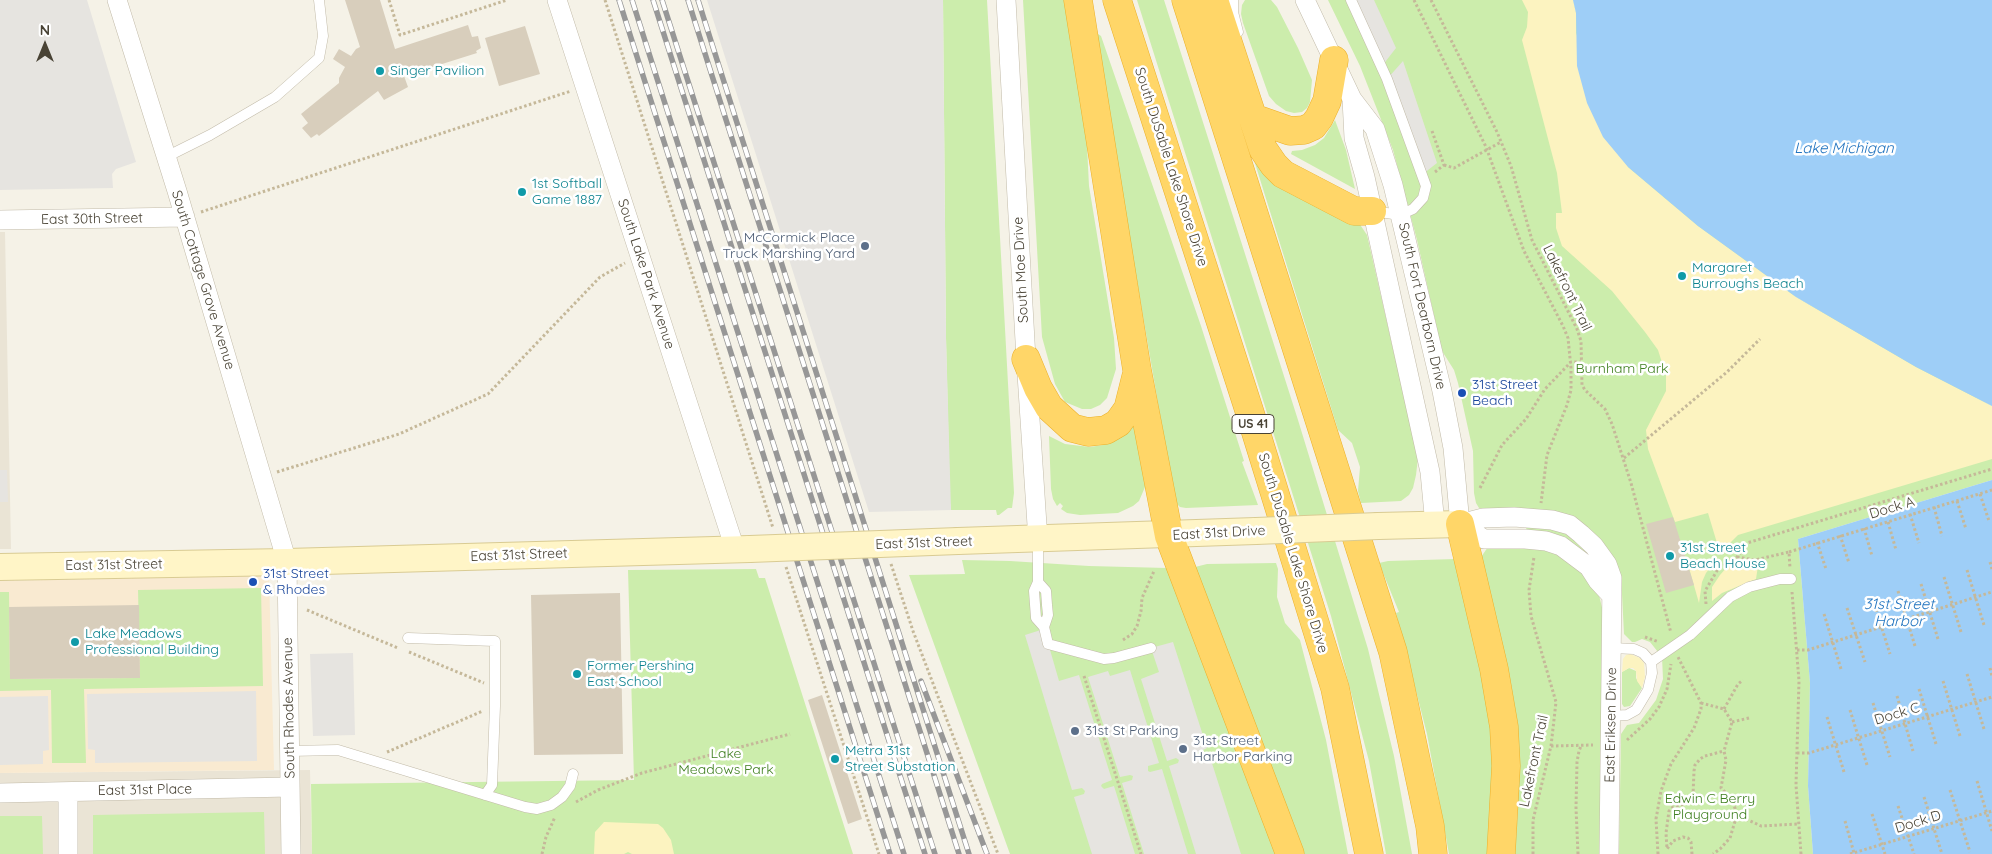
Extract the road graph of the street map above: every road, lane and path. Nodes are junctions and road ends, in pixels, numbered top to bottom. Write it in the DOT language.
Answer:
graph roads {
  1 [pos="117,0"];
  2 [pos="319,0"];
  3 [pos="389,0"];
  4 [pos="507,0"];
  5 [pos="557,0"];
  6 [pos="605,0"];
  7 [pos="1006,0"];
  8 [pos="1078,0"];
  9 [pos="1117,0"];
  10 [pos="1186,0"];
  11 [pos="1214,0"];
  12 [pos="1233,0"];
  13 [pos="1305,0"];
  14 [pos="1352,0"];
  15 [pos="1414,0"];
  16 [pos="1431,0"];
  17 [pos="1241,57"];
  18 [pos="1334,60"];
  19 [pos="585,86"];
  20 [pos="1352,99"];
  21 [pos="1254,118"];
  22 [pos="1432,131"];
  23 [pos="1501,142"];
  24 [pos="1487,150"];
  25 [pos="166,156"];
  26 [pos="1372,211"];
  27 [pos="1400,215"];
  28 [pos="185,217"];
  29 [pos="0,220"];
  30 [pos="640,254"];
  31 [pos="1760,339"];
  32 [pos="1026,359"];
  33 [pos="1571,362"];
  34 [pos="1581,362"];
  35 [pos="1137,370"];
  36 [pos="1624,458"];
  37 [pos="1992,468"];
  38 [pos="262,477"];
  39 [pos="1480,488"];
  40 [pos="1992,490"];
  41 [pos="1980,494"];
  42 [pos="1957,500"];
  43 [pos="1934,507"];
  44 [pos="1540,510"];
  45 [pos="1910,514"];
  46 [pos="1887,521"];
  47 [pos="1989,522"];
  48 [pos="1447,524"];
  49 [pos="1864,528"];
  50 [pos="1966,529"];
  51 [pos="774,530"];
  52 [pos="1840,535"];
  53 [pos="1170,536"];
  54 [pos="1942,536"];
  55 [pos="1038,540"];
  56 [pos="1817,542"];
  57 [pos="1919,542"];
  58 [pos="742,549"];
  59 [pos="1896,550"];
  60 [pos="1789,552"];
  61 [pos="1534,556"];
  62 [pos="1872,556"];
  63 [pos="1737,557"];
  64 [pos="783,558"];
  65 [pos="889,558"];
  66 [pos="287,562"];
  67 [pos="1990,562"];
  68 [pos="1849,563"];
  69 [pos="0,567"];
  70 [pos="1826,569"];
  71 [pos="1992,569"];
  72 [pos="1967,570"];
  73 [pos="1154,571"];
  74 [pos="1944,577"];
  75 [pos="1791,579"];
  76 [pos="1920,584"];
  77 [pos="1898,591"];
  78 [pos="1992,592"];
  79 [pos="1975,598"];
  80 [pos="1873,600"];
  81 [pos="1953,604"];
  82 [pos="1848,608"];
  83 [pos="307,610"];
  84 [pos="1929,612"];
  85 [pos="1824,614"];
  86 [pos="1707,617"];
  87 [pos="1906,619"];
  88 [pos="1984,625"];
  89 [pos="1882,627"];
  90 [pos="1961,632"];
  91 [pos="1856,635"];
  92 [pos="408,638"];
  93 [pos="1938,639"];
  94 [pos="1833,642"];
  95 [pos="1116,643"];
  96 [pos="1915,646"];
  97 [pos="1673,647"];
  98 [pos="1152,648"];
  99 [pos="1612,648"];
  100 [pos="1797,650"];
  101 [pos="1890,654"];
  102 [pos="1650,662"];
  103 [pos="1865,662"];
  104 [pos="1990,668"];
  105 [pos="1842,669"];
  106 [pos="1967,674"];
  107 [pos="1084,676"];
  108 [pos="1992,676"];
  109 [pos="1743,680"];
  110 [pos="1943,681"];
  111 [pos="495,688"];
  112 [pos="1919,689"];
  113 [pos="1896,696"];
  114 [pos="1992,697"];
  115 [pos="1975,702"];
  116 [pos="1701,703"];
  117 [pos="1873,703"];
  118 [pos="495,706"];
  119 [pos="1724,709"];
  120 [pos="1951,709"];
  121 [pos="1850,710"];
  122 [pos="1611,716"];
  123 [pos="1928,716"];
  124 [pos="1827,717"];
  125 [pos="1749,718"];
  126 [pos="1732,722"];
  127 [pos="1905,724"];
  128 [pos="1984,729"];
  129 [pos="1882,730"];
  130 [pos="790,734"];
  131 [pos="1960,736"];
  132 [pos="1858,738"];
  133 [pos="1936,744"];
  134 [pos="1598,745"];
  135 [pos="1835,745"];
  136 [pos="1551,746"];
  137 [pos="1581,746"];
  138 [pos="289,751"];
  139 [pos="1724,751"];
  140 [pos="1913,751"];
  141 [pos="1797,752"];
  142 [pos="384,754"];
  143 [pos="1890,758"];
  144 [pos="1867,765"];
  145 [pos="1844,772"];
  146 [pos="572,774"];
  147 [pos="1977,781"];
  148 [pos="290,787"];
  149 [pos="1950,790"];
  150 [pos="68,792"];
  151 [pos="0,793"];
  152 [pos="485,795"];
  153 [pos="1924,797"];
  154 [pos="574,803"];
  155 [pos="1898,806"];
  156 [pos="1992,811"];
  157 [pos="1986,812"];
  158 [pos="557,814"];
  159 [pos="1872,814"];
  160 [pos="1736,818"];
  161 [pos="1845,821"];
  162 [pos="1960,821"];
  163 [pos="1798,824"];
  164 [pos="1934,829"];
  165 [pos="1992,831"];
  166 [pos="1908,836"];
  167 [pos="1882,844"];
  168 [pos="1719,850"];
  169 [pos="1970,852"];
  170 [pos="1854,853"];
  171 [pos="68,854"];
  172 [pos="290,854"];
  173 [pos="542,854"];
  174 [pos="879,854"];
  175 [pos="998,854"];
  176 [pos="1141,854"];
  177 [pos="1290,854"];
  178 [pos="1369,854"];
  179 [pos="1433,854"];
  180 [pos="1501,854"];
  181 [pos="1533,854"];
  182 [pos="1578,854"];
  183 [pos="1609,854"];
  184 [pos="1658,854"];
  185 [pos="1692,854"];
  186 [pos="1713,854"];
  187 [pos="1721,854"];
  188 [pos="1801,854"];
  189 [pos="1850,854"];
  190 [pos="1885,854"];
  191 [pos="1914,854"];
  192 [pos="1942,854"];
  1 -- 25 [label="street, South Cottage Grove Avenue"];
  2 -- 25 [label="lane"];
  3 -- 4 [label="path"];
  5 -- 19 [label="street, South Lake Park Avenue"];
  6 -- 51 [label="path"];
  7 -- 32 [label="street, South Moe Drive"];
  8 -- 35 [label="highway"];
  9 -- 178 [label="highway, South DuSable Lake Shore Drive / US 41"];
  10 -- 179 [label="highway"];
  11 -- 17 [label="highway"];
  12 -- 17 [label="lane"];
  13 -- 18 [label="street, South Fort Dearborn Drive"];
  14 -- 27 [label="lane"];
  15 -- 24 [label="path, Lakefront Trail"];
  16 -- 23 [label="path, Lakefront Trail"];
  17 -- 21 [label="highway"];
  18 -- 20 [label="street, South Fort Dearborn Drive"];
  18 -- 21 [label="highway"];
  19 -- 28 [label="path"];
  19 -- 30 [label="street, South Lake Park Avenue"];
  20 -- 26 [label="street, South Fort Dearborn Drive"];
  20 -- 27 [label="street, South Fort Dearborn Drive"];
  21 -- 26 [label="highway"];
  22 -- 24 [label="path"];
  23 -- 24 [label="path"];
  23 -- 34 [label="path, Lakefront Trail"];
  24 -- 33 [label="path, Lakefront Trail"];
  25 -- 28 [label="street, South Cottage Grove Avenue"];
  26 -- 27 [label="lane"];
  26 -- 48 [label="street, South Fort Dearborn Drive"];
  27 -- 48 [label="street, South Fort Dearborn Drive"];
  28 -- 29 [label="street, East 30th Street"];
  28 -- 38 [label="street, South Cottage Grove Avenue"];
  30 -- 38 [label="path"];
  30 -- 58 [label="street, South Lake Park Avenue"];
  31 -- 36 [label="path"];
  32 -- 35 [label="highway"];
  32 -- 55 [label="street, South Moe Drive"];
  33 -- 34 [label="path"];
  33 -- 39 [label="path"];
  33 -- 44 [label="path, Lakefront Trail"];
  34 -- 36 [label="path, Lakefront Trail"];
  35 -- 53 [label="highway"];
  36 -- 97 [label="path, Lakefront Trail"];
  37 -- 63 [label="path"];
  38 -- 66 [label="street, South Cottage Grove Avenue"];
  40 -- 41 [label="path, Dock A"];
  41 -- 42 [label="path, Dock A"];
  41 -- 47 [label="path"];
  42 -- 43 [label="path, Dock A"];
  42 -- 50 [label="path"];
  43 -- 45 [label="path, Dock A"];
  43 -- 54 [label="path"];
  45 -- 46 [label="path, Dock A"];
  45 -- 57 [label="path"];
  46 -- 49 [label="path, Dock A"];
  46 -- 59 [label="path"];
  48 -- 53 [label="main road, East 31st Drive, bridge"];
  48 -- 99 [label="street, East Eriksen Drive"];
  48 -- 180 [label="highway"];
  49 -- 52 [label="path, Dock A"];
  49 -- 62 [label="path"];
  52 -- 56 [label="path, Dock A"];
  52 -- 68 [label="path"];
  53 -- 55 [label="main road, East 31st Drive"];
  53 -- 177 [label="highway"];
  55 -- 58 [label="main road, East 31st Street, bridge"];
  55 -- 98 [label="lane"];
  56 -- 60 [label="path, Dock A"];
  56 -- 70 [label="path"];
  58 -- 66 [label="main road, East 31st Street"];
  60 -- 63 [label="path, Dock A"];
  60 -- 75 [label="path"];
  61 -- 136 [label="path, Lakefront Trail"];
  63 -- 86 [label="path"];
  64 -- 174 [label="path"];
  65 -- 175 [label="path"];
  66 -- 69 [label="main road, East 31st Street"];
  66 -- 138 [label="street, South Rhodes Avenue"];
  67 -- 71 [label="path"];
  72 -- 79 [label="path"];
  73 -- 95 [label="path"];
  74 -- 81 [label="path"];
  75 -- 86 [label="lane"];
  75 -- 100 [label="path"];
  76 -- 84 [label="path"];
  77 -- 87 [label="path"];
  78 -- 79 [label="path"];
  79 -- 81 [label="path"];
  79 -- 88 [label="path"];
  80 -- 89 [label="path"];
  81 -- 84 [label="path"];
  81 -- 90 [label="path"];
  82 -- 91 [label="path"];
  83 -- 111 [label="path"];
  84 -- 87 [label="path"];
  84 -- 93 [label="path"];
  85 -- 94 [label="path"];
  86 -- 97 [label="lane"];
  87 -- 89 [label="path"];
  87 -- 96 [label="path"];
  89 -- 91 [label="path"];
  89 -- 101 [label="path"];
  91 -- 94 [label="path"];
  91 -- 103 [label="path"];
  92 -- 111 [label="lane"];
  94 -- 100 [label="path"];
  94 -- 105 [label="path"];
  97 -- 102 [label="lane"];
  97 -- 116 [label="path, Lakefront Trail"];
  99 -- 102 [label="lane"];
  99 -- 122 [label="street, East Eriksen Drive"];
  100 -- 141 [label="path"];
  102 -- 122 [label="lane"];
  104 -- 108 [label="path"];
  106 -- 115 [label="path"];
  107 -- 176 [label="path"];
  109 -- 119 [label="path"];
  110 -- 120 [label="path"];
  111 -- 118 [label="lane"];
  112 -- 123 [label="path"];
  113 -- 127 [label="path"];
  114 -- 115 [label="path, Dock C"];
  115 -- 120 [label="path, Dock C"];
  115 -- 128 [label="path"];
  116 -- 119 [label="path"];
  116 -- 184 [label="path"];
  117 -- 129 [label="path"];
  118 -- 142 [label="path"];
  118 -- 152 [label="lane"];
  119 -- 126 [label="path"];
  120 -- 123 [label="path, Dock C"];
  120 -- 131 [label="path"];
  121 -- 132 [label="path"];
  122 -- 183 [label="street, East Eriksen Drive"];
  123 -- 127 [label="path, Dock C"];
  123 -- 133 [label="path"];
  124 -- 135 [label="path"];
  125 -- 126 [label="path"];
  126 -- 139 [label="path"];
  127 -- 129 [label="path, Dock C"];
  127 -- 140 [label="path"];
  129 -- 132 [label="path, Dock C"];
  129 -- 143 [label="path"];
  130 -- 154 [label="path"];
  132 -- 135 [label="path, Dock C"];
  132 -- 144 [label="path"];
  134 -- 137 [label="path"];
  135 -- 141 [label="path, Dock C"];
  135 -- 145 [label="path"];
  136 -- 137 [label="path"];
  136 -- 181 [label="path, Lakefront Trail"];
  137 -- 182 [label="path"];
  138 -- 148 [label="street, South Rhodes Avenue"];
  138 -- 152 [label="lane"];
  139 -- 160 [label="path"];
  139 -- 185 [label="path"];
  141 -- 163 [label="path"];
  146 -- 152 [label="lane"];
  147 -- 157 [label="path"];
  148 -- 150 [label="street, East 31st Place"];
  148 -- 172 [label="street, South Rhodes Avenue"];
  149 -- 162 [label="path"];
  150 -- 151 [label="street, East 31st Place"];
  150 -- 171 [label="street"];
  153 -- 164 [label="path"];
  155 -- 166 [label="path"];
  156 -- 157 [label="path, Dock D"];
  157 -- 162 [label="path, Dock D"];
  157 -- 165 [label="path"];
  158 -- 173 [label="path"];
  159 -- 167 [label="path"];
  160 -- 163 [label="path"];
  160 -- 168 [label="path"];
  161 -- 170 [label="path"];
  162 -- 164 [label="path, Dock D"];
  162 -- 169 [label="path"];
  163 -- 188 [label="path"];
  164 -- 166 [label="path, Dock D"];
  164 -- 192 [label="path"];
  166 -- 167 [label="path, Dock D"];
  166 -- 191 [label="path"];
  167 -- 170 [label="path, Dock D"];
  167 -- 190 [label="path"];
  168 -- 186 [label="path"];
  168 -- 187 [label="path"];
  170 -- 189 [label="path, Dock D"];
}
